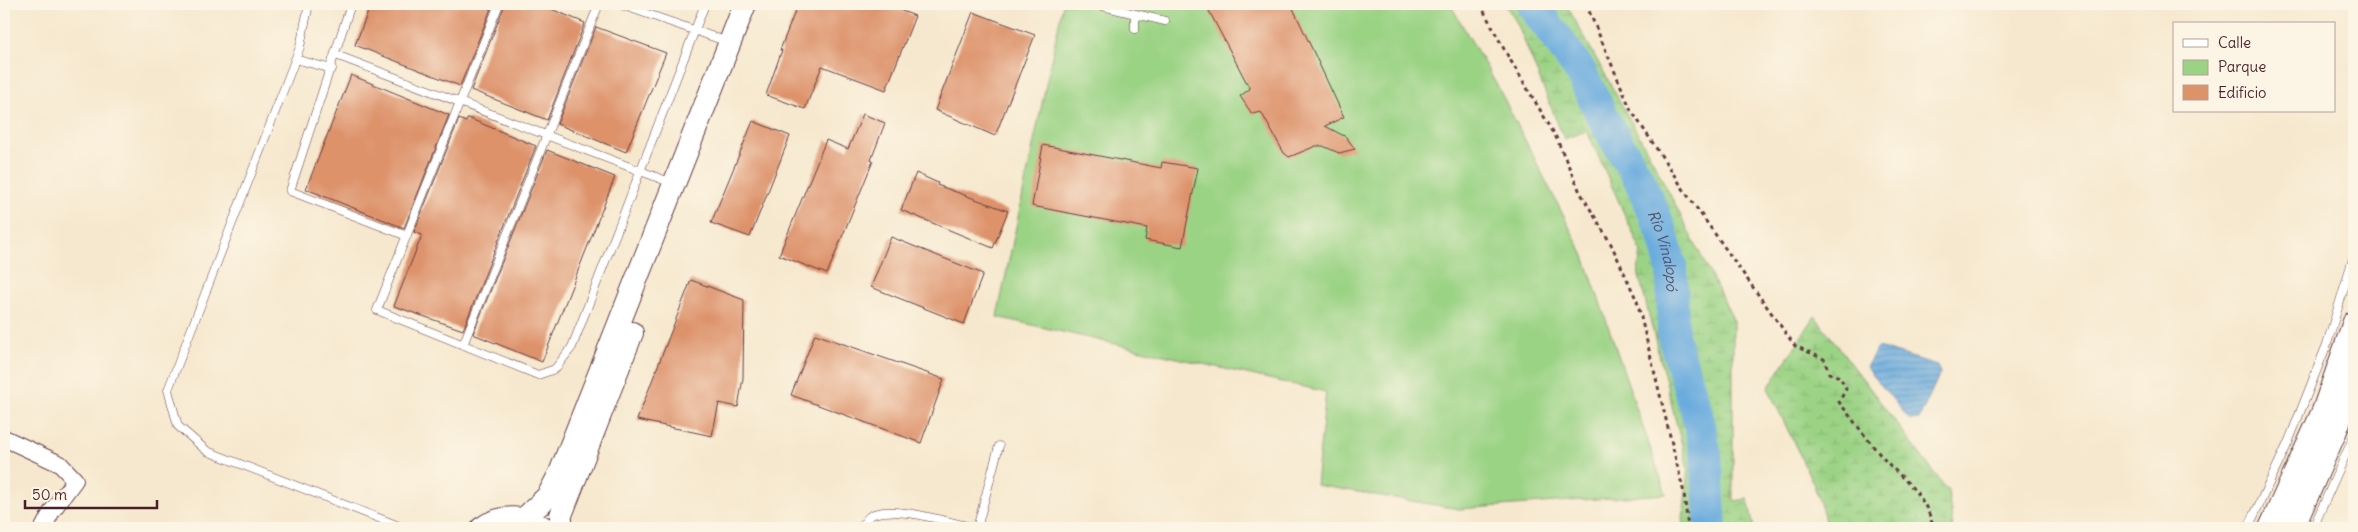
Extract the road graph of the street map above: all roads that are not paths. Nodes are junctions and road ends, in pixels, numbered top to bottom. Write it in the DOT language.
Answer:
graph roads {
  1 [pos="310,4"];
  2 [pos="351,4"];
  3 [pos="499,4"];
  4 [pos="599,4"];
  5 [pos="619,4"];
  6 [pos="705,4"];
  7 [pos="745,4"];
  8 [pos="760,4"];
  9 [pos="1094,4"];
  10 [pos="1135,14"];
  11 [pos="1165,21"];
  12 [pos="694,30"];
  13 [pos="1135,30"];
  14 [pos="730,43"];
  15 [pos="336,55"];
  16 [pos="295,59"];
  17 [pos="332,69"];
  18 [pos="460,103"];
  19 [pos="546,136"];
  20 [pos="640,172"];
  21 [pos="674,184"];
  22 [pos="407,236"];
  23 [pos="2354,255"];
  24 [pos="2354,322"];
  25 [pos="463,345"];
  26 [pos="2354,382"];
  27 [pos="2354,436"];
  28 [pos="4,438"];
  29 [pos="999,446"];
  30 [pos="524,519"];
  31 [pos="43,528"];
  32 [pos="404,528"];
  33 [pos="482,528"];
  34 [pos="544,528"];
  35 [pos="561,528"];
  36 [pos="860,528"];
  37 [pos="976,528"];
  38 [pos="2248,528"];
  39 [pos="2270,528"];
  40 [pos="2292,528"];
  41 [pos="2313,528"];
  1 -- 16 [label="lane"];
  2 -- 15 [label="lane"];
  3 -- 18 [label="lane"];
  4 -- 19 [label="lane"];
  5 -- 12 [label="lane"];
  6 -- 12 [label="lane"];
  7 -- 14 [label="main road"];
  8 -- 35 [label="main road"];
  9 -- 10 [label="lane"];
  10 -- 11 [label="lane"];
  10 -- 13 [label="lane"];
  12 -- 14 [label="lane"];
  12 -- 20 [label="lane"];
  14 -- 21 [label="main road"];
  15 -- 17 [label="lane"];
  15 -- 18 [label="lane"];
  16 -- 17 [label="lane"];
  16 -- 32 [label="lane"];
  17 -- 22 [label="lane"];
  18 -- 19 [label="lane"];
  18 -- 22 [label="lane"];
  19 -- 20 [label="lane"];
  19 -- 25 [label="lane"];
  20 -- 21 [label="lane"];
  20 -- 25 [label="lane"];
  21 -- 30 [label="main road"];
  22 -- 25 [label="lane"];
  23 -- 38 [label="lane"];
  24 -- 39 [label="main road"];
  26 -- 40 [label="main road"];
  27 -- 41 [label="lane"];
  28 -- 31 [label="street"];
  29 -- 37 [label="lane"];
  30 -- 33 [label="main road"];
  30 -- 34 [label="main road"];
  36 -- 37 [label="lane"];
}
